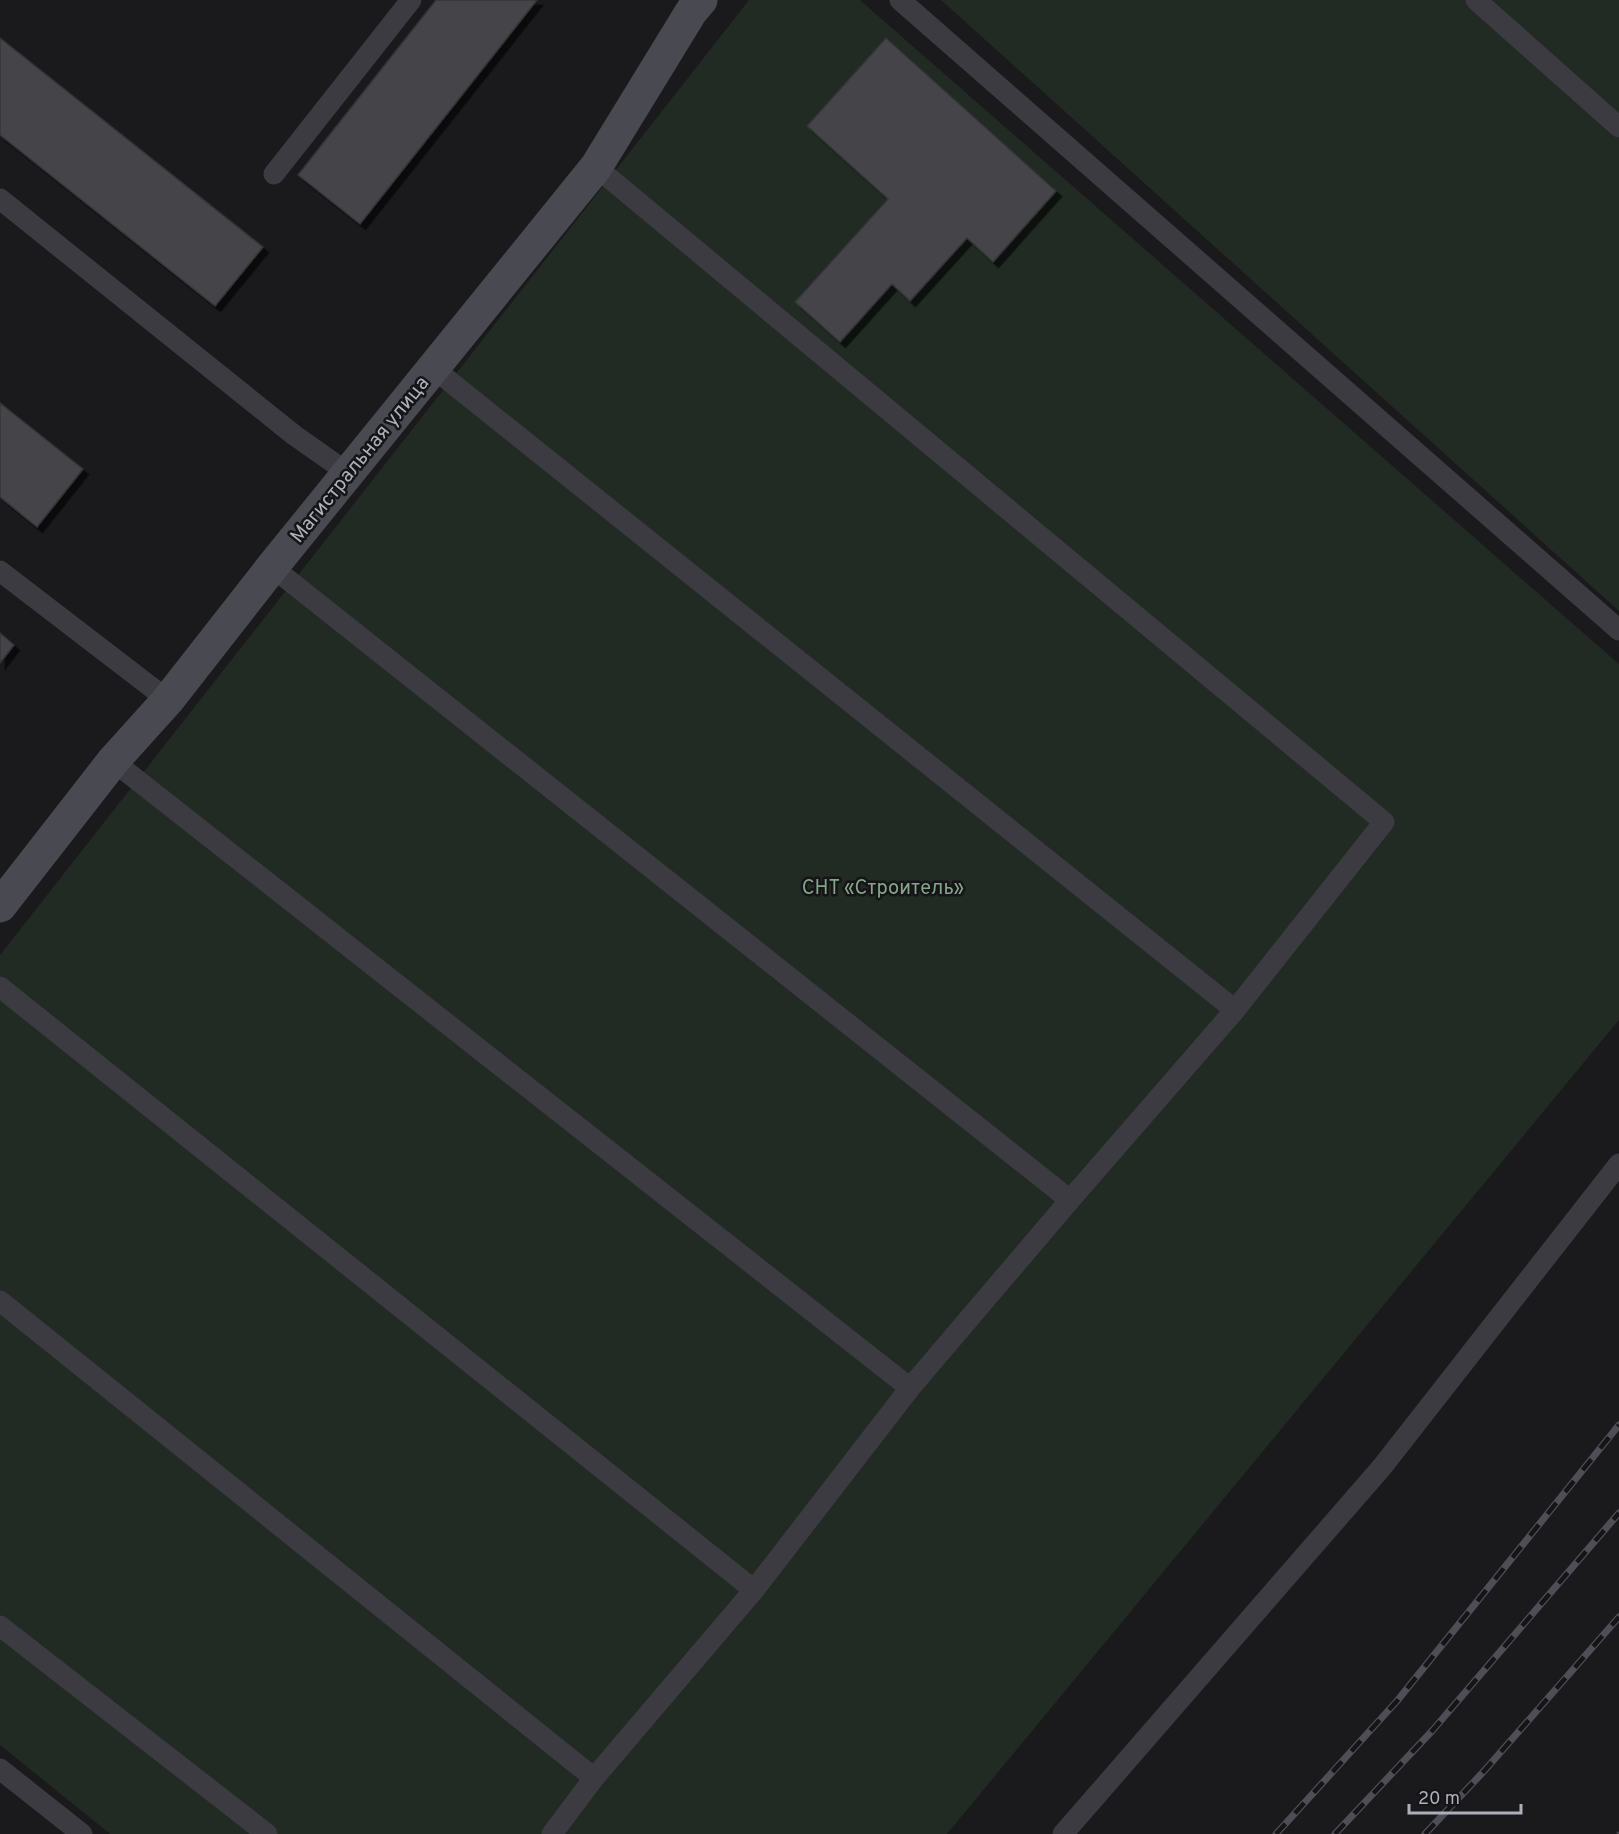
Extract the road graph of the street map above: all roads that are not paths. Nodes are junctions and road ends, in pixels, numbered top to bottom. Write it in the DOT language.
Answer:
graph roads {
  1 [pos="411,0"];
  2 [pos="900,0"];
  3 [pos="1476,0"];
  4 [pos="689,4"];
  5 [pos="1619,127"];
  6 [pos="596,167"];
  7 [pos="274,174"];
  8 [pos="0,199"];
  9 [pos="433,368"];
  10 [pos="348,473"];
  11 [pos="272,567"];
  12 [pos="0,571"];
  13 [pos="1619,630"];
  14 [pos="168,700"];
  15 [pos="113,761"];
  16 [pos="0,906"];
  17 [pos="0,987"];
  18 [pos="1235,1010"];
  19 [pos="1619,1164"];
  20 [pos="1070,1200"];
  21 [pos="0,1301"];
  22 [pos="910,1388"];
  23 [pos="754,1590"];
  24 [pos="0,1626"];
  25 [pos="0,1769"];
  26 [pos="594,1778"];
  27 [pos="82,1834"];
  28 [pos="267,1834"];
  29 [pos="552,1834"];
  30 [pos="1063,1834"];
  1 -- 7 [label="lane"];
  2 -- 13 [label="lane"];
  3 -- 5 [label="lane"];
  4 -- 6 [label="street, Магистральная улица"];
  6 -- 9 [label="street, Магистральная улица"];
  6 -- 18 [label="lane"];
  8 -- 10 [label="lane"];
  9 -- 10 [label="street, Магистральная улица"];
  9 -- 18 [label="lane"];
  10 -- 11 [label="street, Магистральная улица"];
  11 -- 14 [label="street, Магистральная улица"];
  11 -- 20 [label="lane"];
  12 -- 14 [label="lane"];
  14 -- 15 [label="street, Магистральная улица"];
  15 -- 16 [label="street, Магистральная улица"];
  15 -- 22 [label="lane"];
  17 -- 23 [label="lane"];
  18 -- 20 [label="lane"];
  19 -- 30 [label="lane"];
  20 -- 22 [label="lane"];
  21 -- 26 [label="lane"];
  22 -- 23 [label="lane"];
  23 -- 26 [label="lane"];
  24 -- 28 [label="lane"];
  25 -- 27 [label="lane"];
  26 -- 29 [label="lane"];
}
